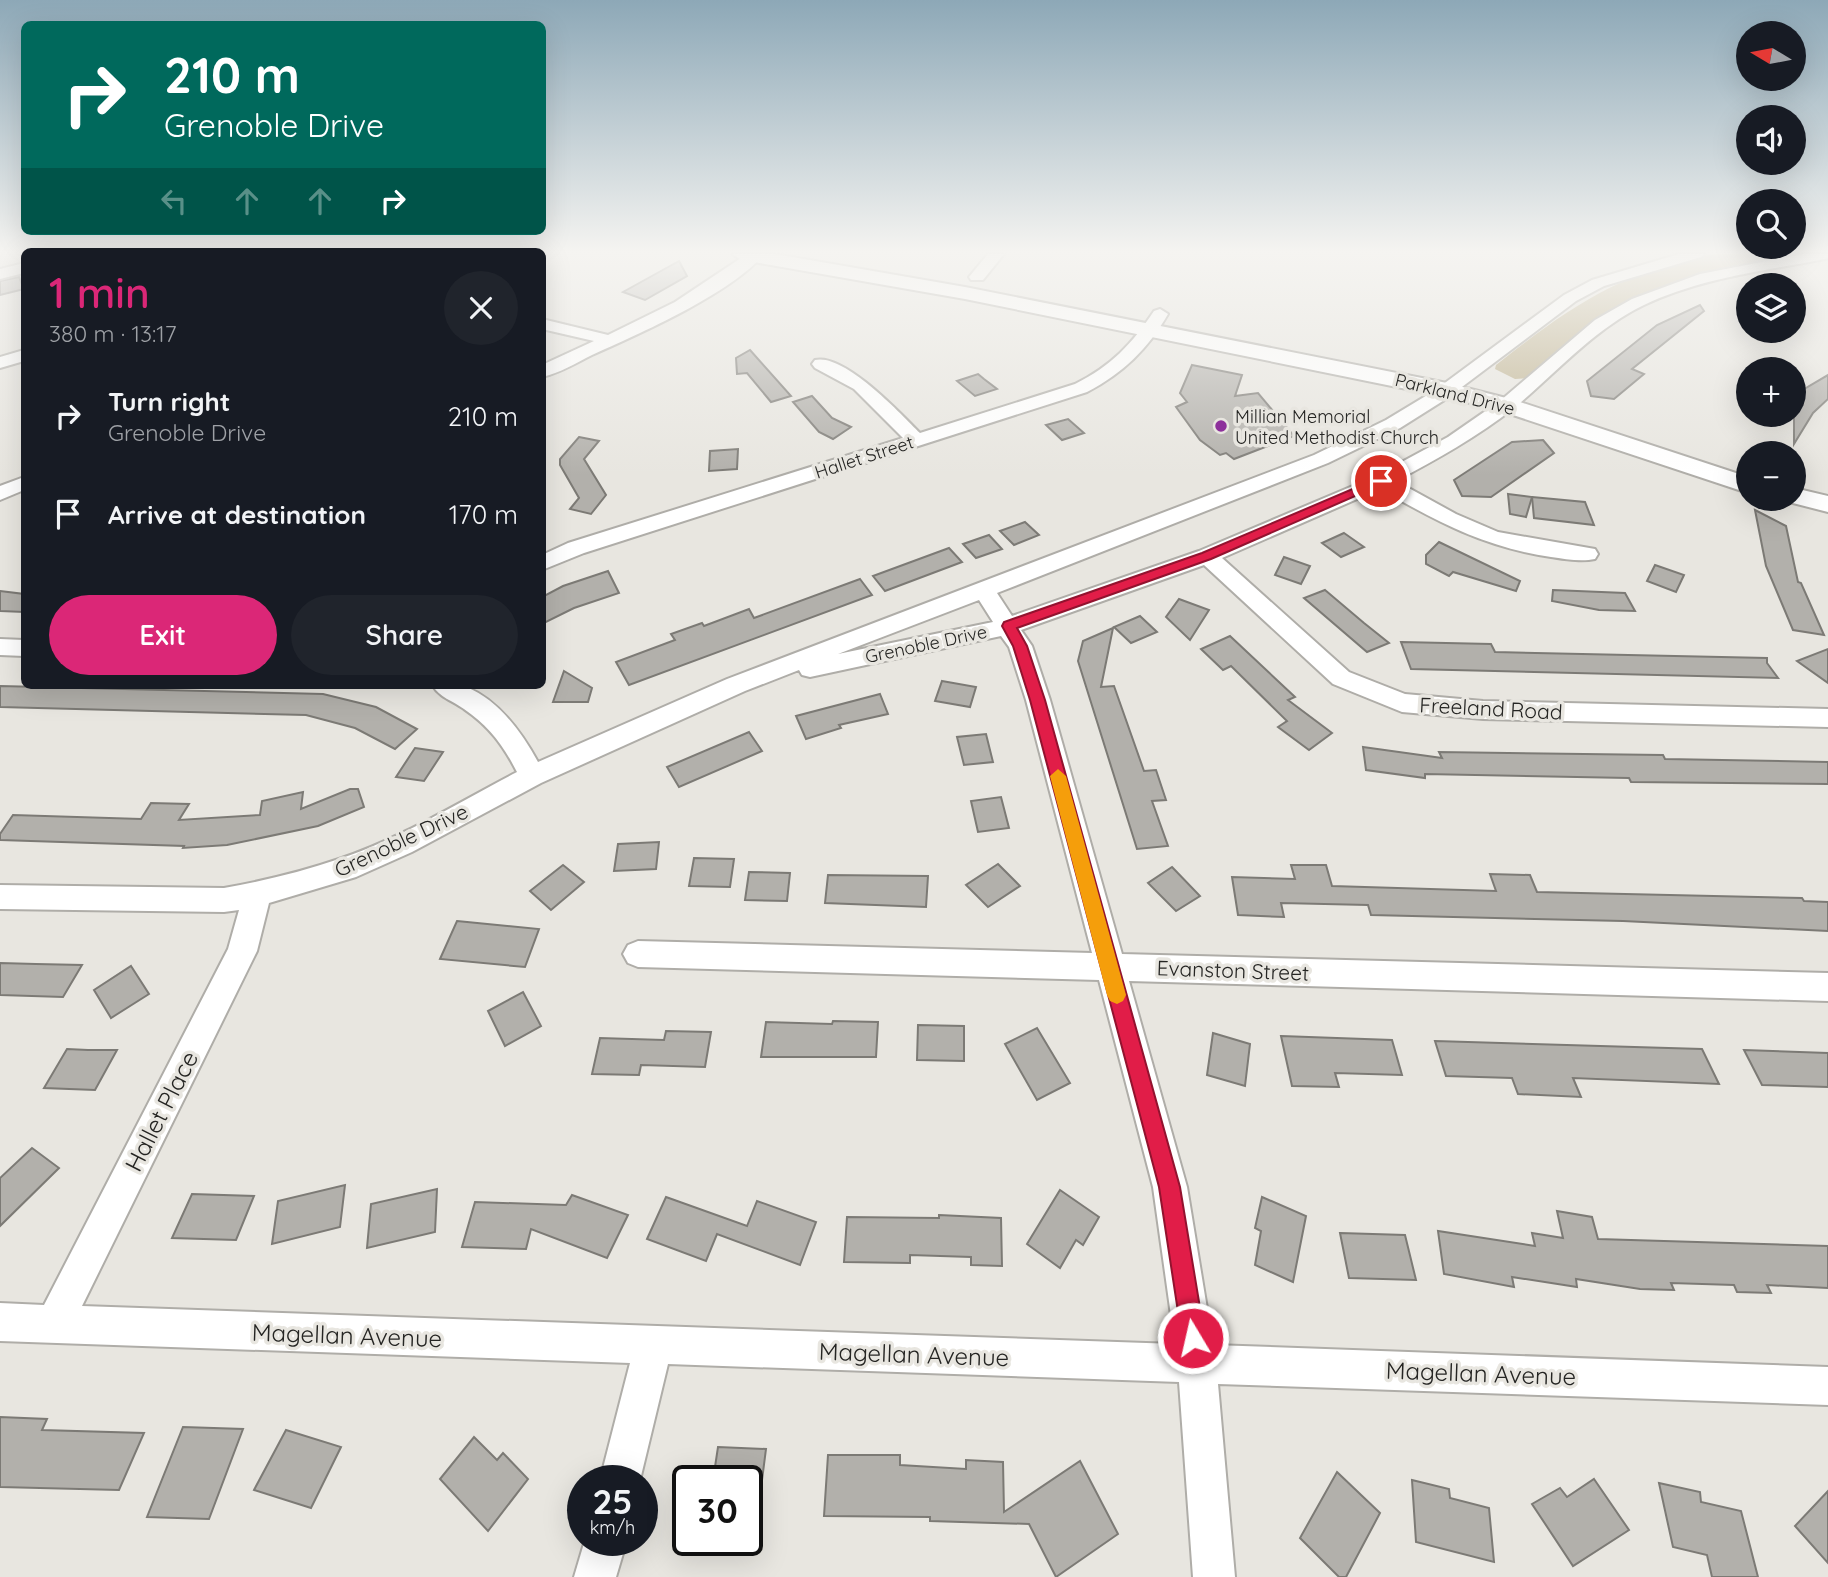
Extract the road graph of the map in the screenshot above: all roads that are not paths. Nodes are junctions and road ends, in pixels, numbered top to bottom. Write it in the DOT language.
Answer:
graph roads {
  1 [pos="558,328"];
  2 [pos="634,328"];
  3 [pos="1153,328"];
  4 [pos="1176,328"];
  5 [pos="1183,328"];
  6 [pos="1531,328"];
  7 [pos="1597,328"];
  8 [pos="607,342"];
  9 [pos="21,356"];
  10 [pos="0,363"];
  11 [pos="821,363"];
  12 [pos="546,370"];
  13 [pos="1466,376"];
  14 [pos="1447,390"];
  15 [pos="1514,398"];
  16 [pos="917,441"];
  17 [pos="1736,462"];
  18 [pos="1806,478"];
  19 [pos="1381,481"];
  20 [pos="1736,481"];
  21 [pos="1828,483"];
  22 [pos="21,484"];
  23 [pos="0,494"];
  24 [pos="1806,499"];
  25 [pos="1828,504"];
  26 [pos="1587,554"];
  27 [pos="1207,556"];
  28 [pos="546,561"];
  29 [pos="983,589"];
  30 [pos="1009,626"];
  31 [pos="0,647"];
  32 [pos="21,648"];
  33 [pos="736,685"];
  34 [pos="450,689"];
  35 [pos="1828,718"];
  36 [pos="532,776"];
  37 [pos="257,894"];
  38 [pos="0,897"];
  39 [pos="638,954"];
  40 [pos="1109,966"];
  41 [pos="1828,987"];
  42 [pos="0,1322"];
  43 [pos="54,1324"];
  44 [pos="653,1346"];
  45 [pos="1197,1363"];
  46 [pos="1828,1386"];
  47 [pos="624,1465"];
  48 [pos="601,1556"];
  49 [pos="595,1577"];
  50 [pos="1214,1577"];
  1 -- 8 [label="street"];
  2 -- 8 [label="street"];
  3 -- 16 [label="street, Hallet Street"];
  4 -- 14 [label="street, Parkland Drive"];
  5 -- 13 [label="street, Parkland Drive"];
  6 -- 13 [label="street, Grenoble Drive"];
  7 -- 15 [label="street, Grenoble Drive"];
  8 -- 12 [label="street"];
  9 -- 10 [label="street"];
  11 -- 16 [label="street"];
  13 -- 14 [label="street, Grenoble Drive"];
  13 -- 15 [label="street, Parkland Drive"];
  14 -- 15 [label="street, Parkland Drive"];
  14 -- 29 [label="street, Grenoble Drive"];
  15 -- 17 [label="street, Parkland Drive"];
  15 -- 19 [label="street, Grenoble Drive"];
  15 -- 20 [label="street, Parkland Drive"];
  16 -- 28 [label="street, Hallet Street"];
  18 -- 21 [label="street"];
  19 -- 26 [label="street"];
  19 -- 27 [label="street, Grenoble Drive"];
  22 -- 23 [label="street"];
  24 -- 25 [label="street"];
  27 -- 30 [label="street, Grenoble Drive"];
  27 -- 35 [label="street, Freeland Road"];
  29 -- 30 [label="street"];
  29 -- 33 [label="street, Grenoble Drive"];
  30 -- 33 [label="street, Grenoble Drive"];
  30 -- 40 [label="street"];
  31 -- 32 [label="street"];
  33 -- 36 [label="street, Grenoble Drive"];
  34 -- 36 [label="street"];
  36 -- 37 [label="street, Grenoble Drive"];
  37 -- 38 [label="street, Grenoble Drive"];
  37 -- 43 [label="street, Hallet Place"];
  39 -- 40 [label="street, Evanston Street"];
  40 -- 41 [label="street, Evanston Street"];
  40 -- 45 [label="street"];
  42 -- 43 [label="street, Magellan Avenue"];
  43 -- 44 [label="street, Magellan Avenue"];
  44 -- 45 [label="street, Magellan Avenue"];
  44 -- 47 [label="street"];
  45 -- 46 [label="street, Magellan Avenue"];
  45 -- 50 [label="street"];
  48 -- 49 [label="street"];
}
